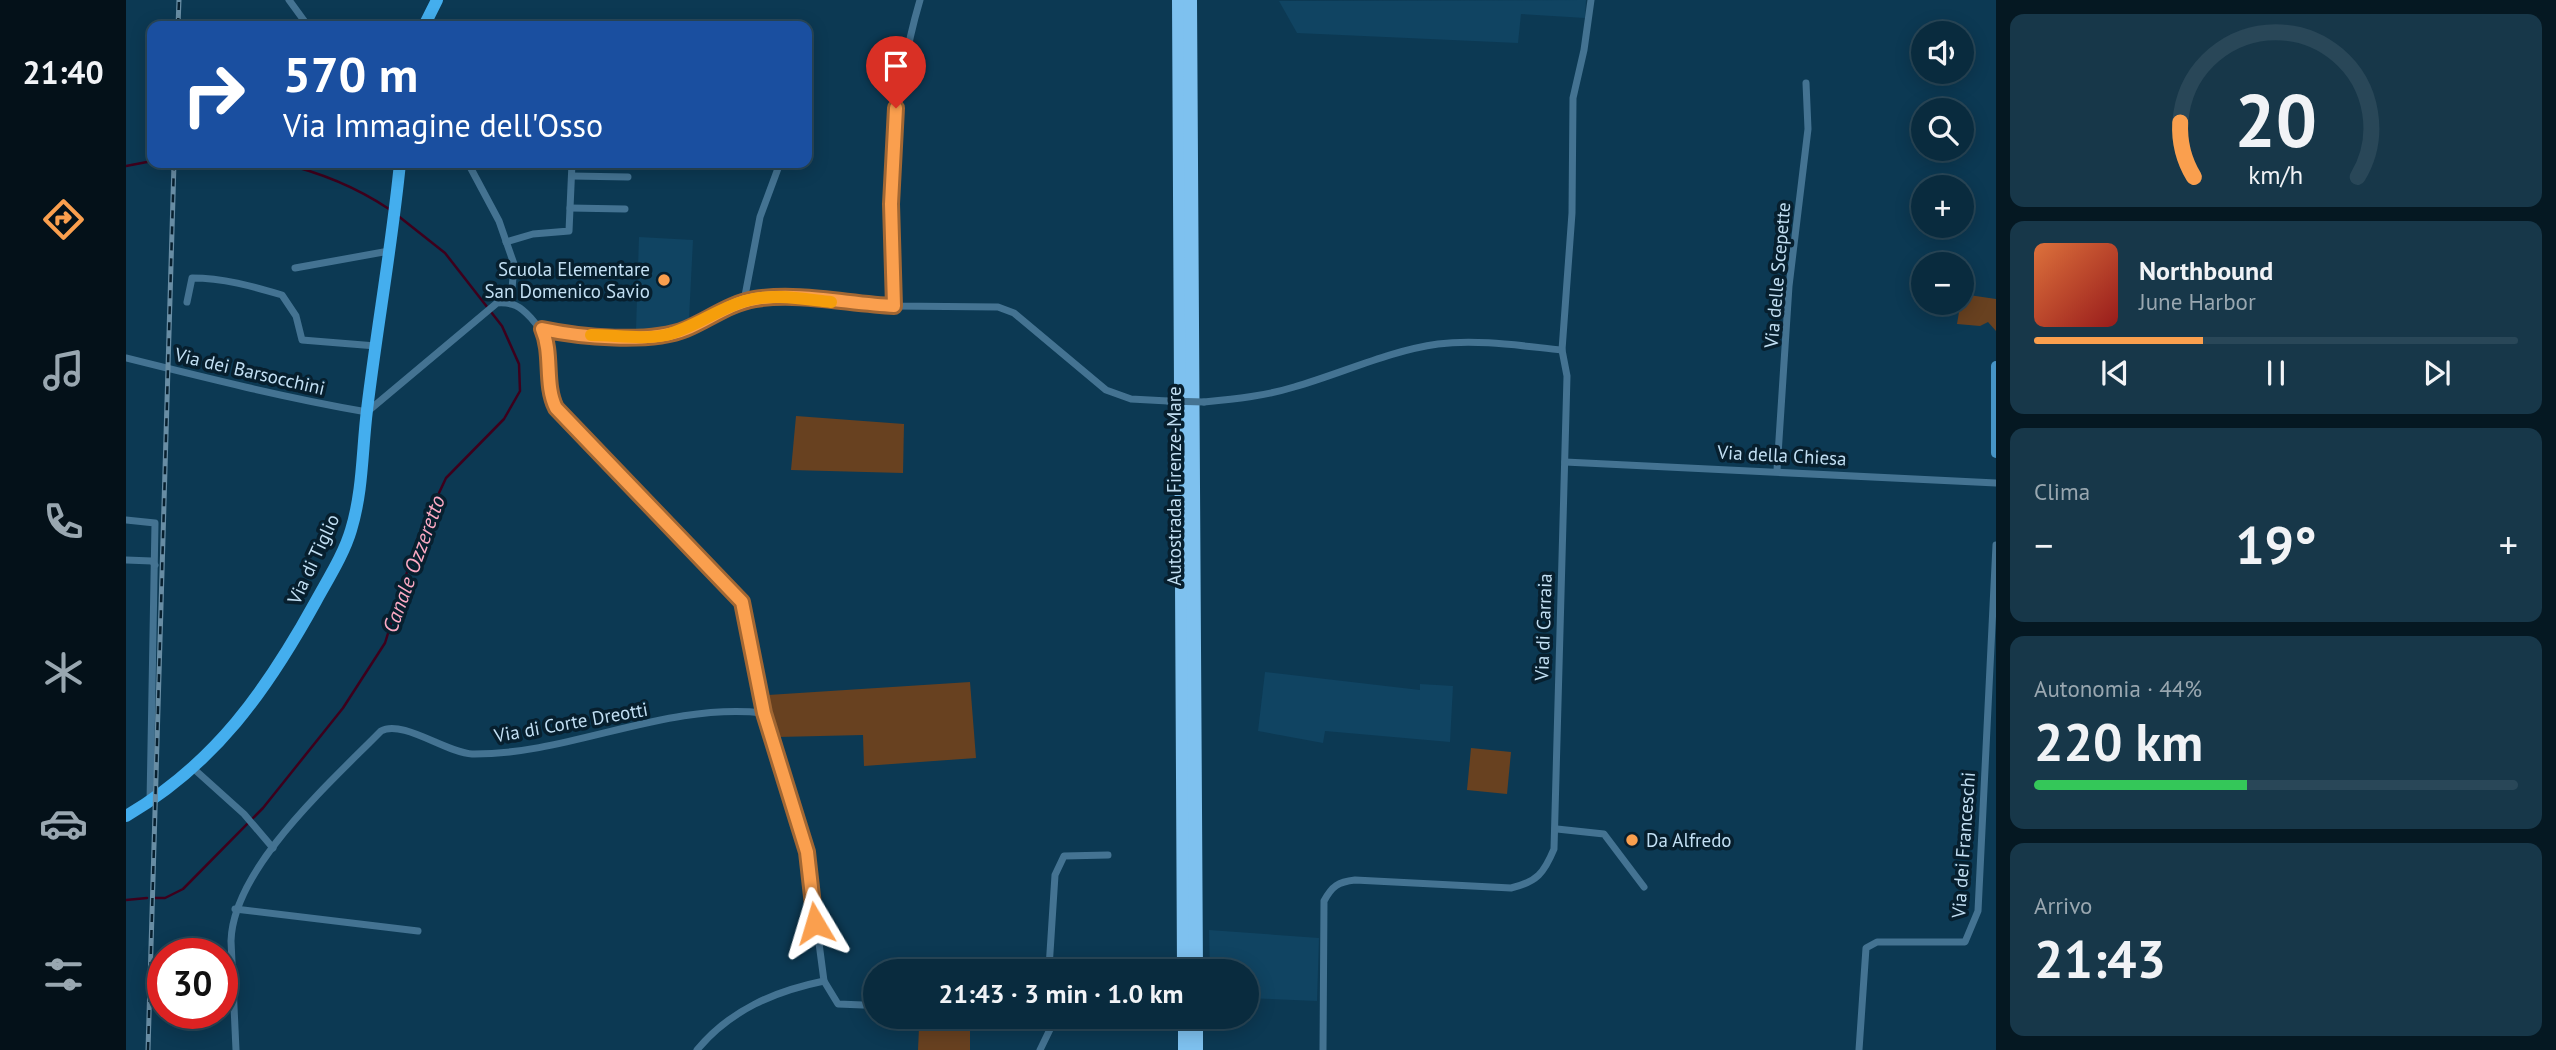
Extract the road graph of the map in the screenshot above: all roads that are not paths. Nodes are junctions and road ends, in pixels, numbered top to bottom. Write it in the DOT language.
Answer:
graph roads {
  1 [pos="289,0"];
  2 [pos="437,0"];
  3 [pos="920,0"];
  4 [pos="1179,0"];
  5 [pos="1190,0"];
  6 [pos="1591,0"];
  7 [pos="304,21"];
  8 [pos="426,21"];
  9 [pos="1806,82"];
  10 [pos="399,168"];
  11 [pos="472,168"];
  12 [pos="572,168"];
  13 [pos="778,168"];
  14 [pos="572,176"];
  15 [pos="628,177"];
  16 [pos="570,208"];
  17 [pos="625,209"];
  18 [pos="506,242"];
  19 [pos="389,251"];
  20 [pos="295,268"];
  21 [pos="744,301"];
  22 [pos="187,302"];
  23 [pos="511,302"];
  24 [pos="894,306"];
  25 [pos="542,329"];
  26 [pos="376,346"];
  27 [pos="1562,350"];
  28 [pos="126,358"];
  29 [pos="1996,366"];
  30 [pos="367,412"];
  31 [pos="1996,453"];
  32 [pos="1565,461"];
  33 [pos="1777,470"];
  34 [pos="1996,483"];
  35 [pos="126,520"];
  36 [pos="1996,545"];
  37 [pos="126,560"];
  38 [pos="155,565"];
  39 [pos="764,713"];
  40 [pos="194,769"];
  41 [pos="150,803"];
  42 [pos="126,817"];
  43 [pos="1557,829"];
  44 [pos="273,848"];
  45 [pos="1108,855"];
  46 [pos="1644,887"];
  47 [pos="235,909"];
  48 [pos="418,931"];
  49 [pos="1051,959"];
  50 [pos="1184,959"];
  51 [pos="1196,959"];
  52 [pos="824,981"];
  53 [pos="863,1005"];
  54 [pos="1050,1029"];
  55 [pos="1185,1029"];
  56 [pos="1196,1029"];
  57 [pos="236,1050"];
  58 [pos="697,1050"];
  59 [pos="1040,1050"];
  60 [pos="1185,1050"];
  61 [pos="1196,1050"];
  62 [pos="1323,1050"];
  63 [pos="1858,1050"];
  1 -- 7 [label="street"];
  2 -- 8 [label="main road"];
  3 -- 24 [label="street"];
  4 -- 50 [label="highway, Autostrada Firenze-Mare"];
  5 -- 51 [label="highway, Autostrada Firenze-Mare"];
  6 -- 27 [label="street, Via di Carraia"];
  9 -- 33 [label="street, Via delle Scepette"];
  10 -- 19 [label="main road, Via di Tiglio"];
  11 -- 18 [label="street"];
  12 -- 14 [label="street"];
  13 -- 21 [label="street"];
  14 -- 15 [label="street"];
  14 -- 16 [label="street"];
  16 -- 17 [label="street"];
  16 -- 18 [label="street"];
  18 -- 23 [label="street"];
  19 -- 20 [label="street"];
  19 -- 26 [label="main road, Via di Tiglio"];
  21 -- 24 [label="street"];
  21 -- 25 [label="street"];
  22 -- 26 [label="street"];
  23 -- 25 [label="street"];
  23 -- 30 [label="street"];
  24 -- 27 [label="street, bridge"];
  25 -- 39 [label="street"];
  26 -- 30 [label="main road, Via di Tiglio"];
  27 -- 32 [label="street, Via di Carraia"];
  28 -- 30 [label="street, Via dei Barsocchini"];
  29 -- 31 [label="street"];
  30 -- 40 [label="main road, Via di Tiglio"];
  32 -- 33 [label="street, Via della Chiesa"];
  32 -- 43 [label="street, Via di Carraia"];
  33 -- 34 [label="street, Via della Chiesa"];
  35 -- 38 [label="street"];
  36 -- 63 [label="street, Via dei Franceschi"];
  37 -- 38 [label="street"];
  38 -- 41 [label="street"];
  39 -- 44 [label="street, Via di Corte Dreotti"];
  39 -- 52 [label="street"];
  40 -- 41 [label="main road, Via di Tiglio"];
  40 -- 44 [label="street"];
  41 -- 42 [label="main road, Via di Tiglio"];
  43 -- 46 [label="street"];
  43 -- 62 [label="street, Via di Carraia"];
  44 -- 47 [label="street"];
  45 -- 49 [label="street"];
  47 -- 48 [label="street"];
  47 -- 57 [label="street"];
  52 -- 53 [label="street"];
  52 -- 58 [label="street"];
  54 -- 59 [label="street"];
  55 -- 60 [label="highway"];
  56 -- 61 [label="highway"];
}
